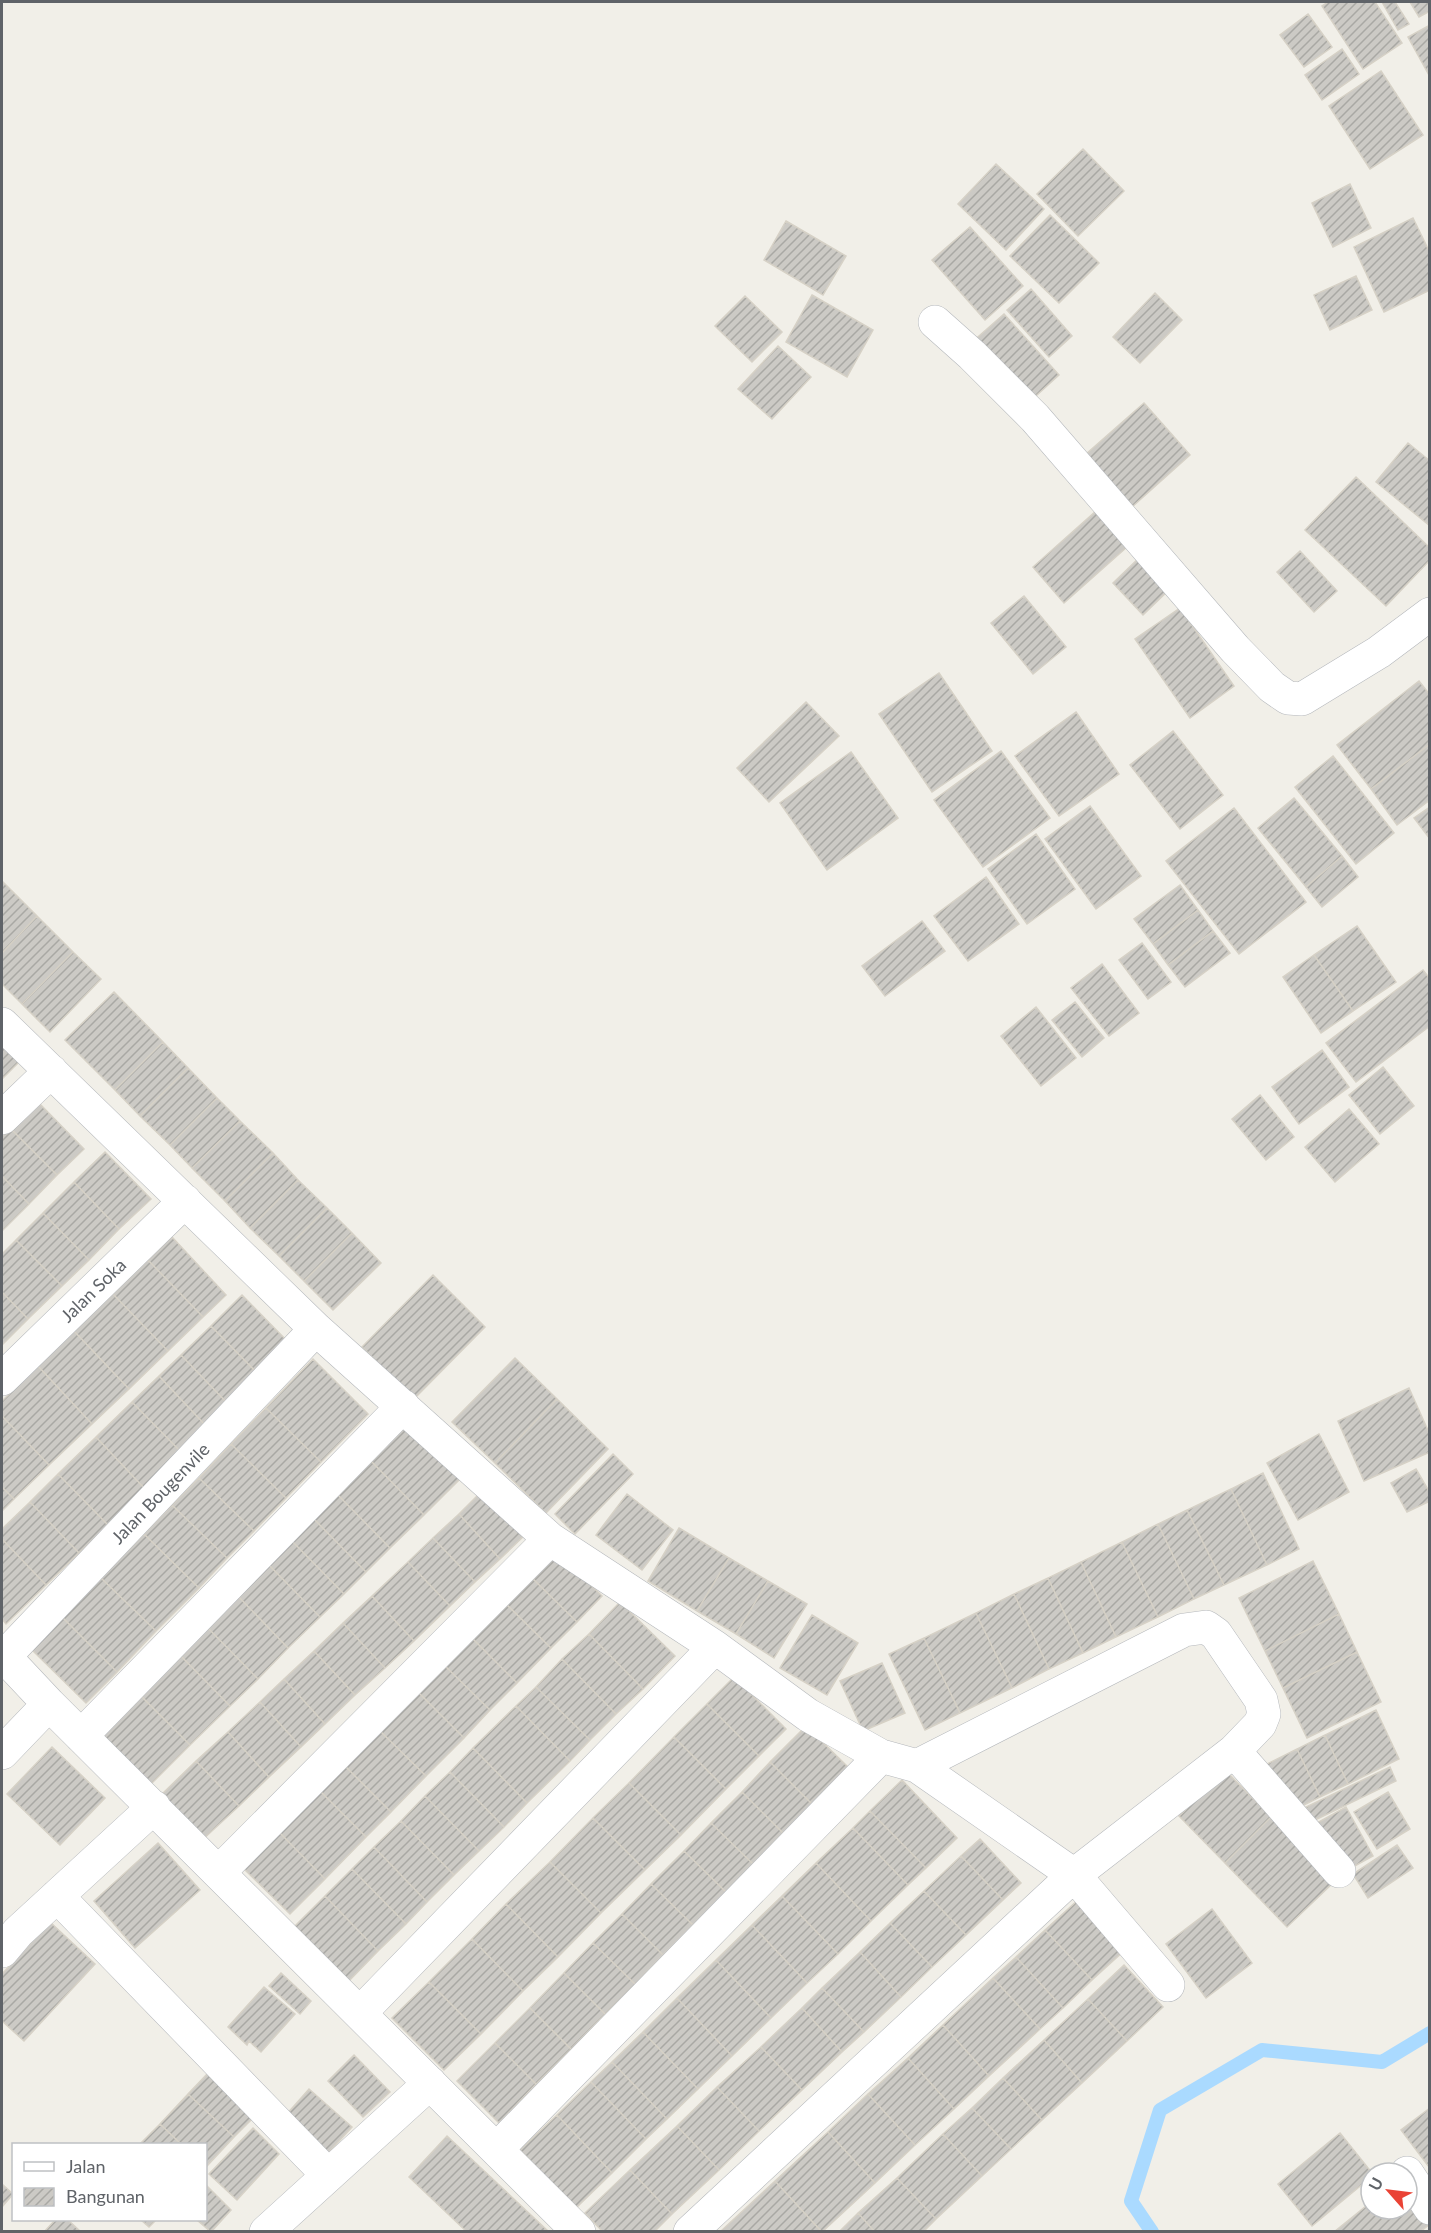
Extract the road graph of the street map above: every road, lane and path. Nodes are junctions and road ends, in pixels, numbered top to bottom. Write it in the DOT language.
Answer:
graph roads {
  1 [pos="935,322"];
  2 [pos="1430,614"];
  3 [pos="2,1024"];
  4 [pos="51,1071"];
  5 [pos="2,1118"];
  6 [pos="185,1201"];
  7 [pos="316,1329"];
  8 [pos="2,1379"];
  9 [pos="403,1406"];
  10 [pos="550,1539"];
  11 [pos="715,1647"];
  12 [pos="3,1656"];
  13 [pos="49,1704"];
  14 [pos="81,1736"];
  15 [pos="1234,1751"];
  16 [pos="2,1753"];
  17 [pos="881,1756"];
  18 [pos="916,1766"];
  19 [pos="154,1807"];
  20 [pos="1339,1871"];
  21 [pos="219,1872"];
  22 [pos="1074,1875"];
  23 [pos="57,1896"];
  24 [pos="2,1951"];
  25 [pos="1168,1985"];
  26 [pos="360,2013"];
  27 [pos="430,2083"];
  28 [pos="496,2149"];
  29 [pos="328,2175"];
  30 [pos="1419,2192"];
  31 [pos="1430,2208"];
  32 [pos="266,2232"];
  33 [pos="579,2232"];
  34 [pos="690,2232"];
  1 -- 2 [label="street"];
  3 -- 4 [label="street"];
  4 -- 5 [label="street"];
  4 -- 6 [label="street"];
  6 -- 7 [label="street"];
  6 -- 8 [label="street, Jalan Soka"];
  7 -- 9 [label="street"];
  7 -- 12 [label="street, Jalan Bougenvile"];
  9 -- 10 [label="street"];
  9 -- 14 [label="street"];
  10 -- 11 [label="street"];
  10 -- 21 [label="street"];
  11 -- 17 [label="street"];
  11 -- 26 [label="street"];
  12 -- 13 [label="street"];
  13 -- 14 [label="street"];
  13 -- 16 [label="street"];
  14 -- 19 [label="street"];
  15 -- 18 [label="street"];
  15 -- 20 [label="street"];
  15 -- 22 [label="street"];
  17 -- 18 [label="street"];
  17 -- 28 [label="street"];
  18 -- 22 [label="street"];
  19 -- 21 [label="street"];
  19 -- 23 [label="street"];
  21 -- 26 [label="street"];
  22 -- 25 [label="street"];
  22 -- 34 [label="street"];
  23 -- 24 [label="street"];
  23 -- 29 [label="street"];
  26 -- 27 [label="street"];
  27 -- 28 [label="street"];
  27 -- 29 [label="street"];
  28 -- 33 [label="street"];
  29 -- 32 [label="street"];
  30 -- 31 [label="street"];
}
